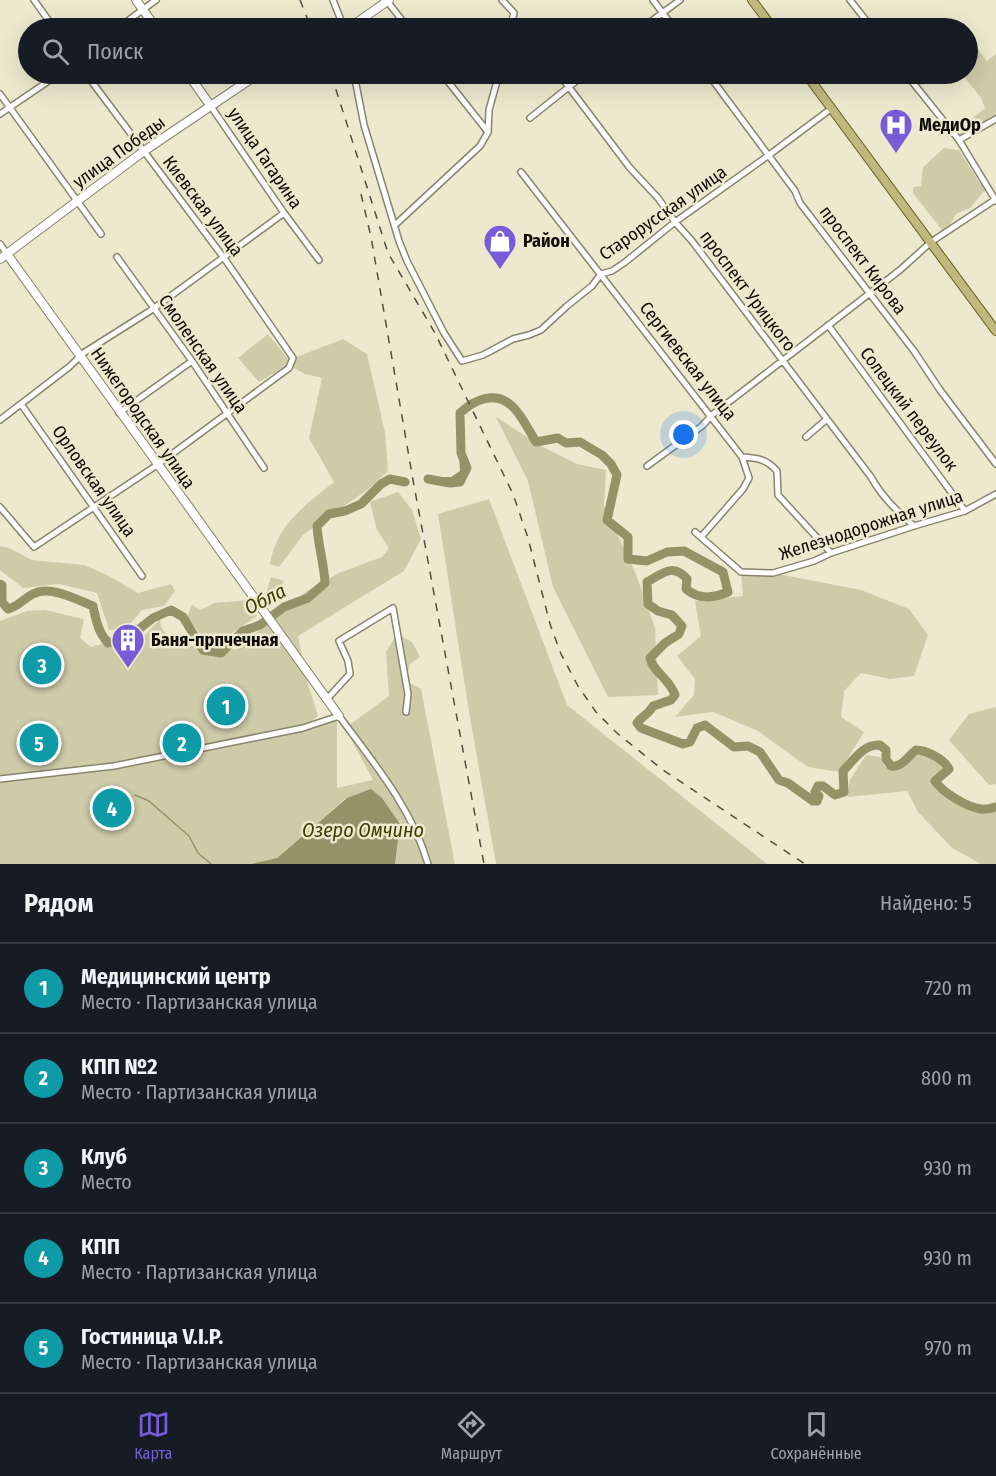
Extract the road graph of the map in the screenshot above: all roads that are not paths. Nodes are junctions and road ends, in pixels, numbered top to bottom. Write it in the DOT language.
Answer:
graph roads {
  1 [pos="34,0"];
  2 [pos="136,0"];
  3 [pos="156,0"];
  4 [pos="333,0"];
  5 [pos="502,0"];
  6 [pos="653,0"];
  7 [pos="680,0"];
  8 [pos="752,0"];
  9 [pos="850,0"];
  10 [pos="388,1"];
  11 [pos="142,9"];
  12 [pos="662,12"];
  13 [pos="47,18"];
  14 [pos="131,18"];
  15 [pos="149,18"];
  16 [pos="340,18"];
  17 [pos="363,18"];
  18 [pos="401,18"];
  19 [pos="513,18"];
  20 [pos="654,18"];
  21 [pos="666,18"];
  22 [pos="766,18"];
  23 [pos="864,18"];
  24 [pos="44,84"];
  25 [pos="94,84"];
  26 [pos="195,84"];
  27 [pos="243,84"];
  28 [pos="356,84"];
  29 [pos="450,84"];
  30 [pos="496,84"];
  31 [pos="571,84"];
  32 [pos="716,84"];
  33 [pos="814,84"];
  34 [pos="914,84"];
  35 [pos="568,86"];
  36 [pos="0,94"];
  37 [pos="210,105"];
  38 [pos="10,107"];
  39 [pos="832,108"];
  40 [pos="0,114"];
  41 [pos="530,118"];
  42 [pos="996,119"];
  43 [pos="488,132"];
  44 [pos="959,140"];
  45 [pos="144,151"];
  46 [pos="769,155"];
  47 [pos="520,172"];
  48 [pos="996,200"];
  49 [pos="78,201"];
  50 [pos="284,213"];
  51 [pos="675,222"];
  52 [pos="395,225"];
  53 [pos="101,234"];
  54 [pos="931,242"];
  55 [pos="0,244"];
  56 [pos="3,256"];
  57 [pos="117,257"];
  58 [pos="224,258"];
  59 [pos="319,260"];
  60 [pos="601,274"];
  61 [pos="869,294"];
  62 [pos="153,309"];
  63 [pos="828,326"];
  64 [pos="996,331"];
  65 [pos="80,356"];
  66 [pos="782,360"];
  67 [pos="192,361"];
  68 [pos="21,404"];
  69 [pos="120,413"];
  70 [pos="228,413"];
  71 [pos="712,416"];
  72 [pos="827,419"];
  73 [pos="0,420"];
  74 [pos="806,437"];
  75 [pos="742,457"];
  76 [pos="996,464"];
  77 [pos="157,465"];
  78 [pos="647,466"];
  79 [pos="264,468"];
  80 [pos="996,494"];
  81 [pos="0,507"];
  82 [pos="94,507"];
  83 [pos="965,512"];
  84 [pos="914,526"];
  85 [pos="695,532"];
  86 [pos="701,537"];
  87 [pos="831,553"];
  88 [pos="142,576"];
  89 [pos="327,699"];
  90 [pos="406,712"];
  91 [pos="339,716"];
  92 [pos="0,779"];
  93 [pos="428,864"];
  1 -- 13 [label="street"];
  2 -- 11 [label="street"];
  3 -- 11 [label="street"];
  4 -- 16 [label="street"];
  5 -- 19 [label="street"];
  6 -- 12 [label="street"];
  7 -- 12 [label="street"];
  8 -- 22 [label="main road"];
  9 -- 23 [label="street"];
  10 -- 17 [label="street"];
  10 -- 18 [label="street"];
  11 -- 14 [label="street"];
  11 -- 15 [label="street"];
  12 -- 20 [label="street"];
  12 -- 21 [label="street"];
  24 -- 38 [label="street"];
  25 -- 45 [label="street, Киевская улица"];
  26 -- 37 [label="street, улица Гагарина"];
  27 -- 37 [label="street, улица Победы"];
  28 -- 52 [label="street"];
  29 -- 43 [label="street"];
  30 -- 43 [label="street"];
  31 -- 35 [label="street"];
  32 -- 46 [label="street, проспект Кирова"];
  33 -- 39 [label="main road"];
  34 -- 44 [label="street"];
  35 -- 41 [label="street"];
  35 -- 51 [label="street, проспект Урицкого"];
  36 -- 38 [label="street"];
  37 -- 45 [label="street, улица Победы"];
  37 -- 50 [label="street, улица Гагарина"];
  38 -- 40 [label="street"];
  38 -- 49 [label="street"];
  39 -- 46 [label="street, Старорусская улица"];
  39 -- 54 [label="main road"];
  42 -- 44 [label="street"];
  43 -- 52 [label="street"];
  44 -- 48 [label="street"];
  45 -- 49 [label="street, улица Победы"];
  45 -- 58 [label="street, Киевская улица"];
  46 -- 51 [label="street, Старорусская улица"];
  46 -- 61 [label="street, проспект Кирова"];
  47 -- 60 [label="street, Сергиевская улица"];
  48 -- 54 [label="street"];
  49 -- 53 [label="street"];
  49 -- 56 [label="street, улица Победы"];
  50 -- 58 [label="street"];
  50 -- 59 [label="street, улица Гагарина"];
  51 -- 60 [label="street, Старорусская улица"];
  51 -- 66 [label="street, проспект Урицкого"];
  52 -- 60 [label="street, Старорусская улица"];
  54 -- 61 [label="street"];
  54 -- 64 [label="main road"];
  55 -- 56 [label="street, Нижегородская улица"];
  56 -- 65 [label="street, Нижегородская улица"];
  57 -- 62 [label="street, Смоленская улица"];
  58 -- 62 [label="street"];
  58 -- 70 [label="street, Киевская улица"];
  60 -- 71 [label="street, Сергиевская улица"];
  61 -- 63 [label="street"];
  61 -- 76 [label="street, проспект Кирова"];
  62 -- 65 [label="street"];
  62 -- 67 [label="street, Смоленская улица"];
  63 -- 66 [label="street"];
  63 -- 83 [label="street, Солецкий переулок"];
  65 -- 68 [label="street"];
  65 -- 69 [label="street, Нижегородская улица"];
  66 -- 71 [label="street"];
  66 -- 72 [label="street, проспект Урицкого"];
  67 -- 69 [label="street"];
  67 -- 70 [label="street, Смоленская улица"];
  68 -- 73 [label="street"];
  68 -- 82 [label="street, Орловская улица"];
  69 -- 77 [label="street, Нижегородская улица"];
  70 -- 77 [label="street"];
  70 -- 79 [label="street, Смоленская улица"];
  71 -- 75 [label="street, Сергиевская улица"];
  71 -- 78 [label="street"];
  72 -- 74 [label="street"];
  72 -- 84 [label="street, проспект Урицкого"];
  75 -- 86 [label="street"];
  75 -- 87 [label="street"];
  77 -- 82 [label="street"];
  77 -- 89 [label="street, Нижегородская улица"];
  80 -- 83 [label="street, Железнодорожная улица"];
  81 -- 82 [label="street"];
  82 -- 88 [label="street, Орловская улица"];
  83 -- 84 [label="street, Железнодорожная улица"];
  84 -- 87 [label="street, Железнодорожная улица"];
  85 -- 86 [label="street, Железнодорожная улица"];
  86 -- 87 [label="street, Железнодорожная улица"];
  89 -- 90 [label="street"];
  89 -- 91 [label="street"];
  91 -- 92 [label="street"];
  91 -- 93 [label="street"];
}
